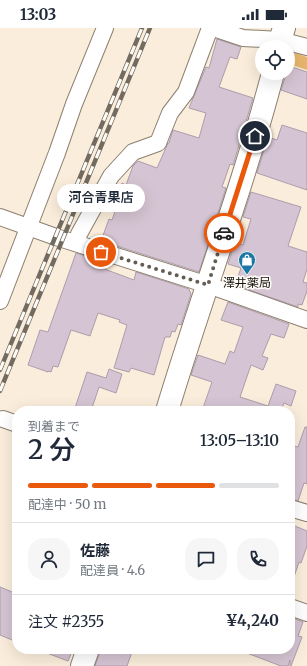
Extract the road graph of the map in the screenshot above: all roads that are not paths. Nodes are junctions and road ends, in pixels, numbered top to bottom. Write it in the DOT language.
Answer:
graph roads {
  1 [pos="105,28"];
  2 [pos="212,28"];
  3 [pos="281,38"];
  4 [pos="307,47"];
  5 [pos="270,80"];
  6 [pos="0,217"];
  7 [pos="28,226"];
  8 [pos="76,243"];
  9 [pos="208,285"];
  10 [pos="0,300"];
  11 [pos="307,320"];
  12 [pos="168,406"];
  13 [pos="295,509"];
  14 [pos="307,513"];
  15 [pos="295,609"];
  16 [pos="307,613"];
  17 [pos="86,654"];
  18 [pos="82,666"];
  1 -- 7 [label="street"];
  2 -- 3 [label="street"];
  2 -- 8 [label="street"];
  3 -- 4 [label="street"];
  5 -- 9 [label="highway"];
  6 -- 7 [label="street"];
  7 -- 8 [label="street"];
  7 -- 10 [label="street"];
  8 -- 9 [label="street"];
  9 -- 11 [label="street"];
  9 -- 12 [label="highway"];
  13 -- 14 [label="street"];
  15 -- 16 [label="street"];
  17 -- 18 [label="highway"];
}
